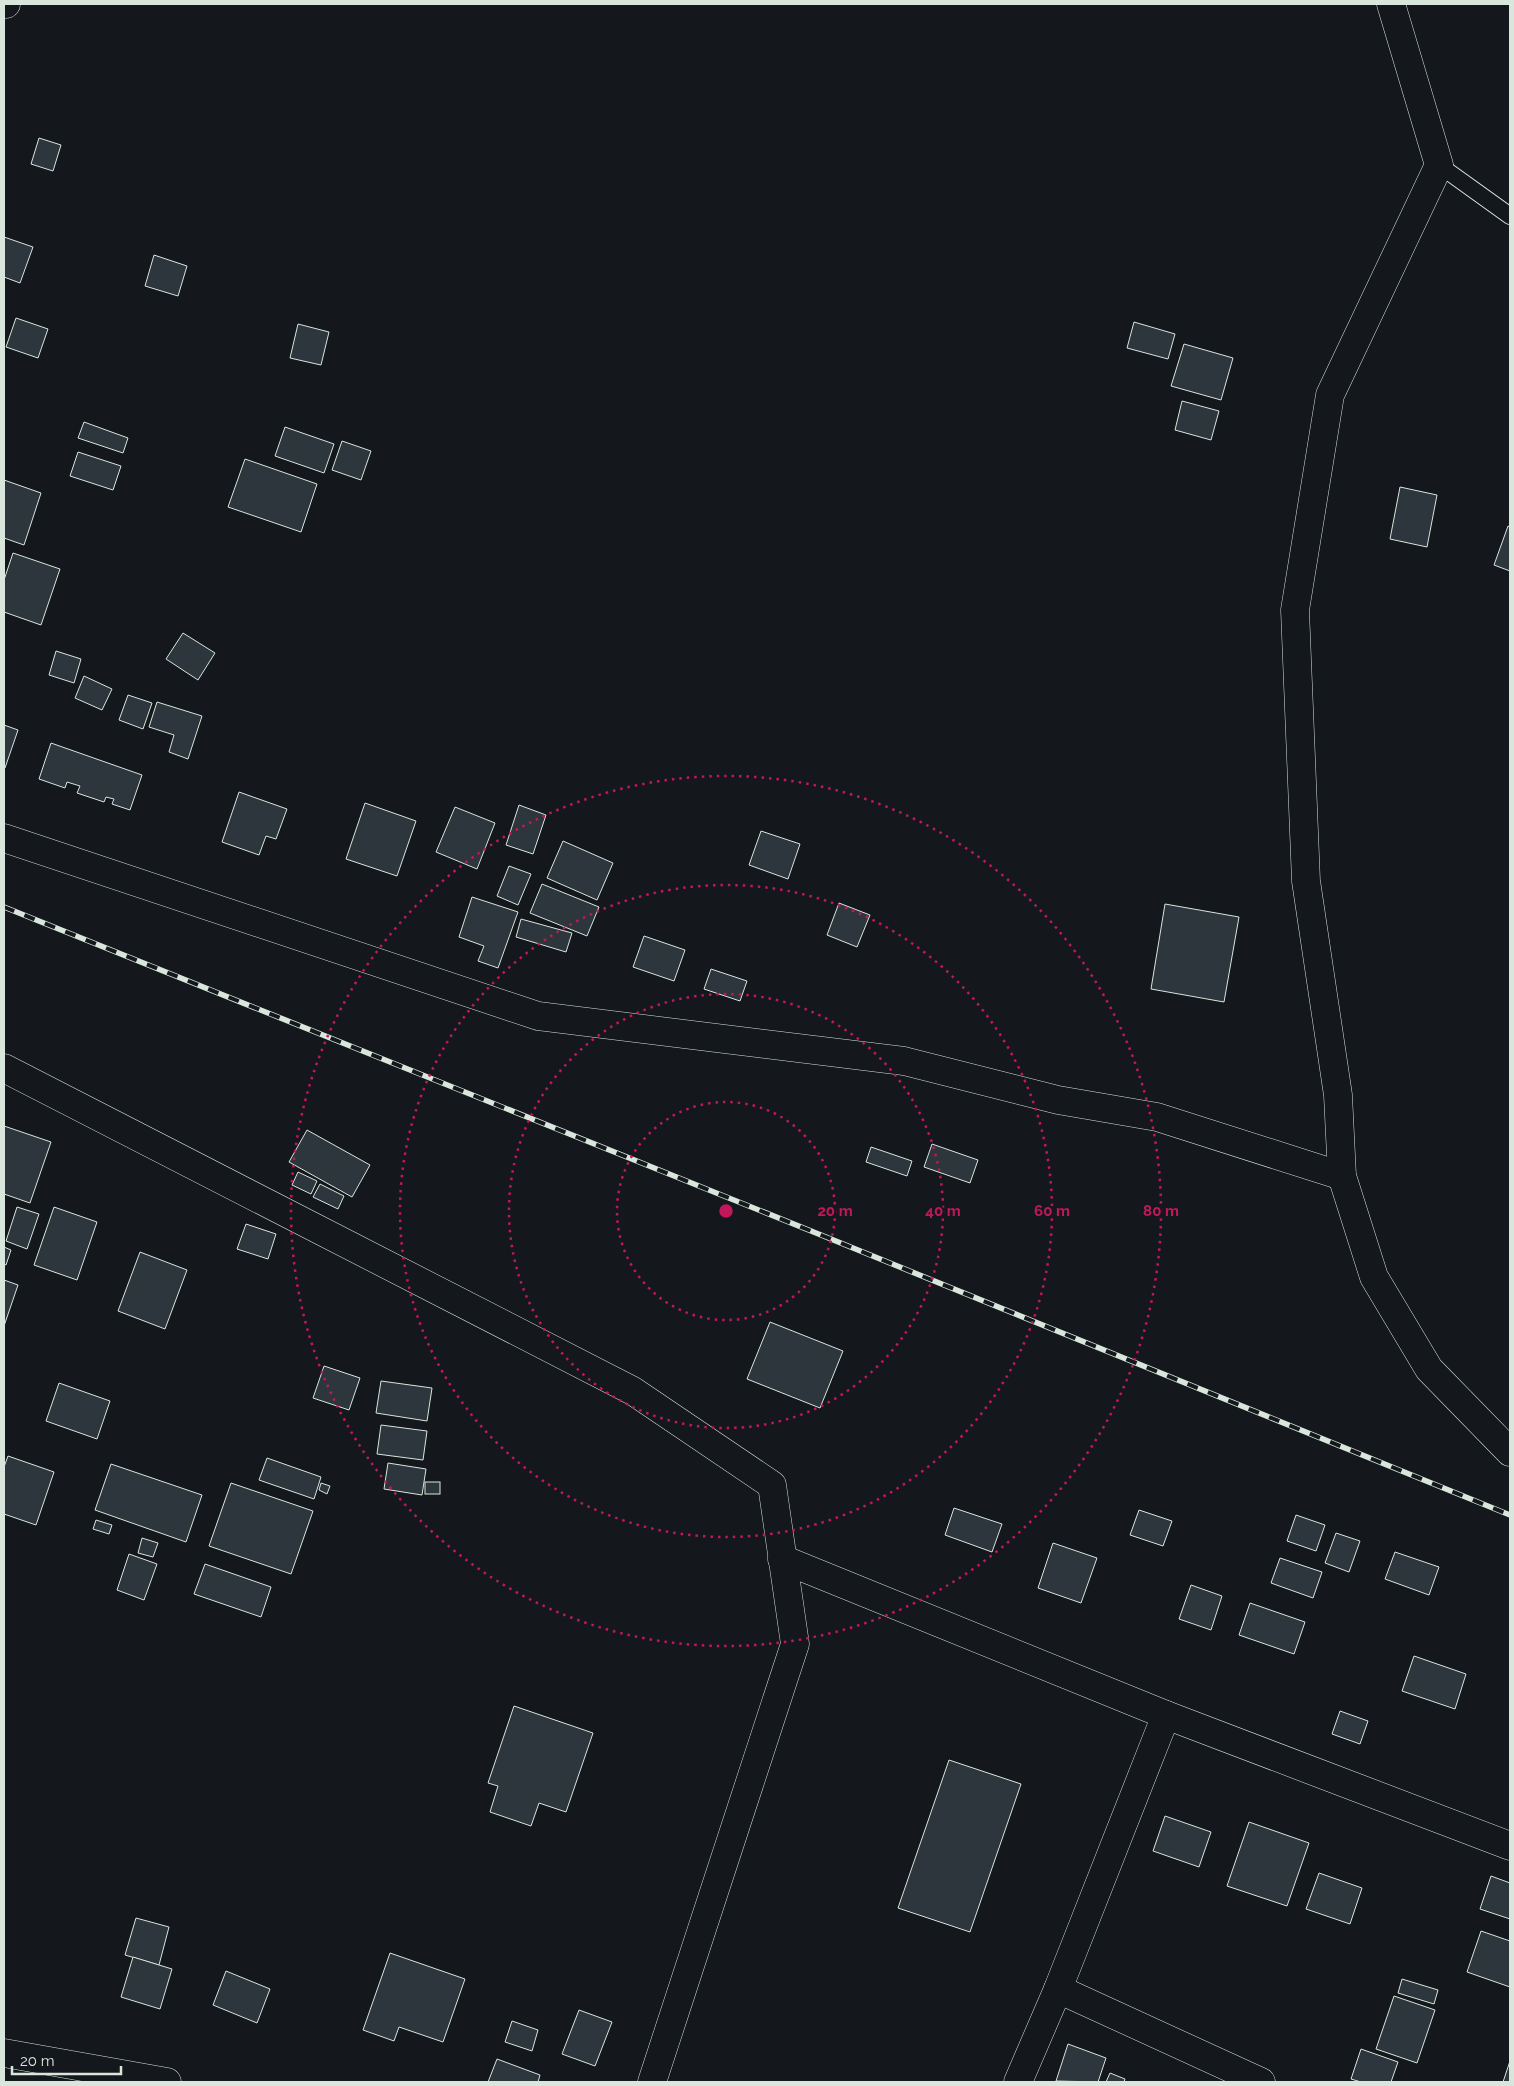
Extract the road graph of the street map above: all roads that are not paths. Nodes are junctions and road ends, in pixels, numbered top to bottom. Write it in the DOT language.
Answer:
graph roads {
  1 [pos="1391,4"];
  2 [pos="1440,165"];
  3 [pos="1510,216"];
  4 [pos="4,838"];
  5 [pos="4,1068"];
  6 [pos="1342,1176"];
  7 [pos="1510,1452"];
  8 [pos="782,1559"];
  9 [pos="1166,1715"];
  10 [pos="1510,1846"];
  11 [pos="1058,1989"];
  12 [pos="4,2053"];
  13 [pos="167,2082"];
  14 [pos="652,2082"];
  15 [pos="1018,2082"];
  16 [pos="1261,2082"];
  1 -- 2 [label="street"];
  2 -- 3 [label="lane"];
  2 -- 6 [label="street"];
  4 -- 6 [label="street"];
  5 -- 8 [label="street"];
  6 -- 7 [label="street"];
  8 -- 9 [label="street"];
  8 -- 14 [label="street"];
  9 -- 10 [label="street"];
  9 -- 11 [label="street"];
  11 -- 15 [label="street"];
  11 -- 16 [label="street"];
  12 -- 13 [label="street"];
}
